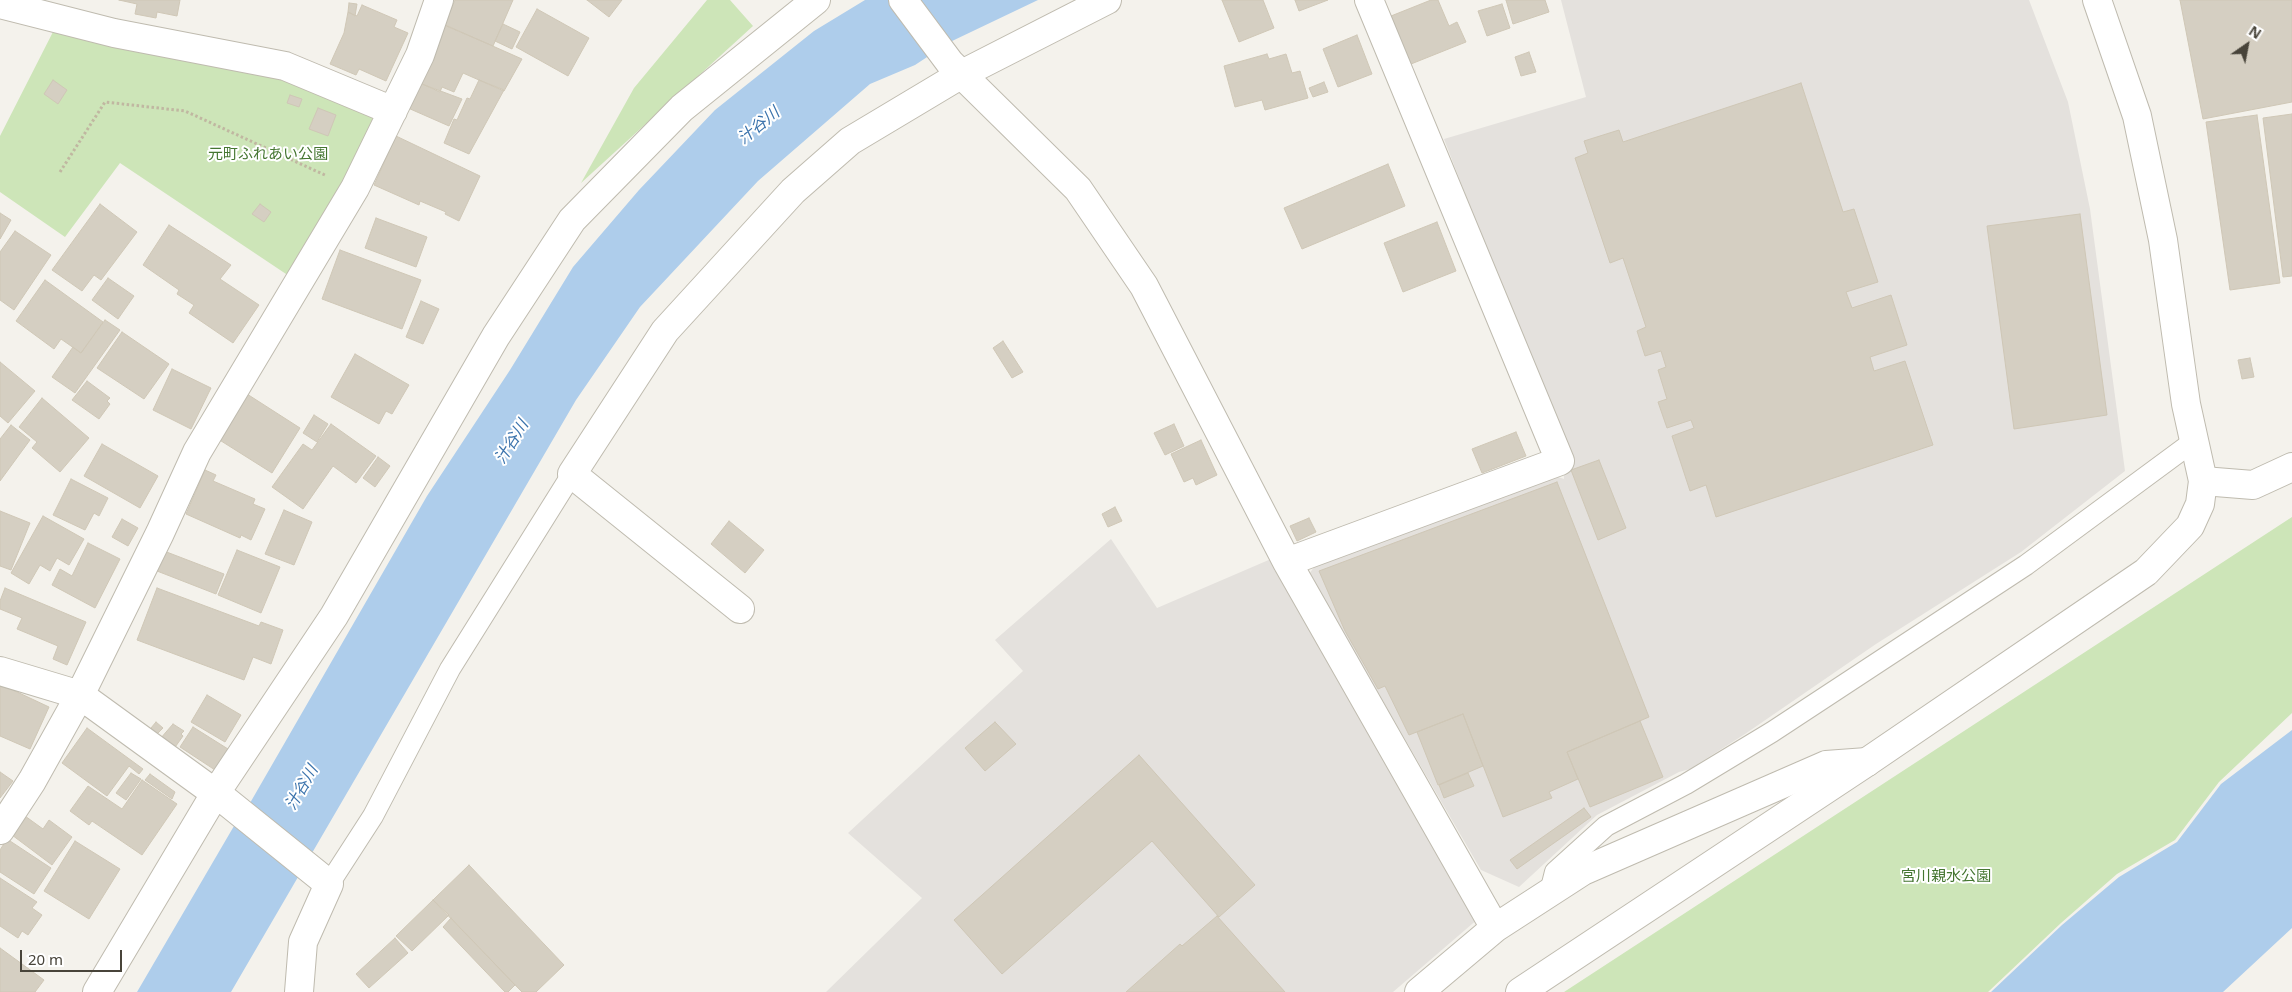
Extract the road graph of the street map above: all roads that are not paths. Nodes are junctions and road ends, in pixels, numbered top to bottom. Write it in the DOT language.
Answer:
graph roads {
  1 [pos="439,0"];
  2 [pos="816,0"];
  3 [pos="903,0"];
  4 [pos="1107,0"];
  5 [pos="1369,0"];
  6 [pos="2097,0"];
  7 [pos="0,4"];
  8 [pos="956,68"];
  9 [pos="392,110"];
  10 [pos="2194,441"];
  11 [pos="2292,467"];
  12 [pos="572,474"];
  13 [pos="2203,481"];
  14 [pos="1287,562"];
  15 [pos="740,609"];
  16 [pos="0,671"];
  17 [pos="80,695"];
  18 [pos="1867,762"];
  19 [pos="221,798"];
  20 [pos="0,830"];
  21 [pos="321,877"];
  22 [pos="1550,892"];
  23 [pos="1495,928"];
  24 [pos="97,992"];
  25 [pos="299,992"];
  26 [pos="1419,992"];
  27 [pos="1520,992"];
  1 -- 9 [label="street"];
  2 -- 19 [label="street"];
  3 -- 8 [label="street"];
  4 -- 8 [label="street"];
  5 -- 14 [label="street"];
  6 -- 10 [label="street"];
  7 -- 9 [label="street"];
  8 -- 12 [label="street"];
  8 -- 14 [label="street"];
  9 -- 17 [label="street"];
  10 -- 13 [label="street"];
  10 -- 22 [label="lane"];
  11 -- 13 [label="street"];
  12 -- 15 [label="street"];
  12 -- 21 [label="lane"];
  13 -- 18 [label="street"];
  14 -- 23 [label="street"];
  16 -- 17 [label="street"];
  17 -- 19 [label="street"];
  17 -- 20 [label="street"];
  18 -- 22 [label="street"];
  18 -- 27 [label="street"];
  19 -- 21 [label="street"];
  19 -- 24 [label="street"];
  21 -- 25 [label="street"];
  22 -- 23 [label="street"];
  23 -- 26 [label="street"];
}
